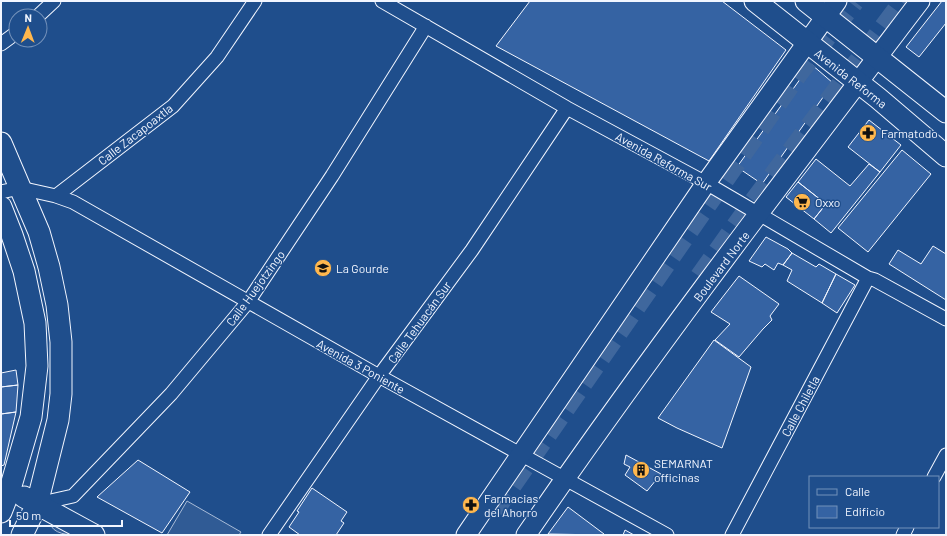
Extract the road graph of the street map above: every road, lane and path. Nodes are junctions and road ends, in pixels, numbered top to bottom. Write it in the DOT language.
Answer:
graph roads {
  1 [pos="54,1"];
  2 [pos="255,1"];
  3 [pos="382,1"];
  4 [pos="756,1"];
  5 [pos="806,1"];
  6 [pos="920,1"];
  7 [pos="47,8"];
  8 [pos="831,9"];
  9 [pos="426,26"];
  10 [pos="807,43"];
  11 [pos="877,57"];
  12 [pos="858,82"];
  13 [pos="568,108"];
  14 [pos="946,112"];
  15 [pos="1,142"];
  16 [pos="946,156"];
  17 [pos="706,184"];
  18 [pos="10,190"];
  19 [pos="56,196"];
  20 [pos="1,206"];
  21 [pos="760,214"];
  22 [pos="868,278"];
  23 [pos="248,302"];
  24 [pos="946,319"];
  25 [pos="380,376"];
  26 [pos="520,454"];
  27 [pos="946,455"];
  28 [pos="935,476"];
  29 [pos="565,480"];
  30 [pos="6,486"];
  31 [pos="36,504"];
  32 [pos="1,512"];
  33 [pos="1,517"];
  34 [pos="26,533"];
  35 [pos="94,535"];
  36 [pos="269,535"];
  37 [pos="466,535"];
  38 [pos="526,535"];
  39 [pos="667,535"];
  40 [pos="732,535"];
  1 -- 7 [label="street"];
  2 -- 19 [label="street, Calle Zacapoaxtla"];
  3 -- 9 [label="street, Avenida Reforma Sur"];
  4 -- 10 [label="main road, Avenida Reforma"];
  5 -- 8 [label="main road"];
  6 -- 11 [label="main road, Boulevard Norte"];
  8 -- 10 [label="main road"];
  8 -- 11 [label="main road"];
  9 -- 13 [label="street, Avenida Reforma Sur"];
  9 -- 23 [label="street, Calle Huejotzingo"];
  10 -- 12 [label="main road, Avenida Reforma"];
  10 -- 17 [label="main road"];
  11 -- 12 [label="main road, Boulevard Norte"];
  11 -- 14 [label="main road"];
  12 -- 16 [label="main road, Avenida Reforma"];
  12 -- 21 [label="main road, Boulevard Norte"];
  13 -- 17 [label="street, Avenida Reforma Sur"];
  13 -- 25 [label="street, Calle Tehuacán Sur"];
  15 -- 18 [label="main road"];
  17 -- 21 [label="street, Avenida Reforma Sur"];
  17 -- 26 [label="main road"];
  18 -- 19 [label="street"];
  18 -- 31 [label="main road"];
  19 -- 23 [label="street, Avenida 3 Poniente"];
  20 -- 30 [label="main road"];
  21 -- 22 [label="street, Avenida Reforma Sur"];
  21 -- 29 [label="main road, Boulevard Norte"];
  22 -- 24 [label="street, Avenida Reforma Sur"];
  22 -- 40 [label="street, Calle Chiletla"];
  23 -- 25 [label="street, Avenida 3 Poniente"];
  23 -- 31 [label="street, Calle Huejotzingo"];
  25 -- 26 [label="street, Avenida 3 Poniente"];
  25 -- 36 [label="street, Calle Tehuacán Sur"];
  26 -- 29 [label="street, Avenida 3 Poniente"];
  26 -- 37 [label="main road"];
  27 -- 28 [label="street"];
  29 -- 38 [label="main road, Boulevard Norte"];
  29 -- 39 [label="street, Avenida 3 Poniente"];
  30 -- 31 [label="main road"];
  30 -- 32 [label="main road"];
  31 -- 34 [label="main road"];
  31 -- 35 [label="main road"];
  33 -- 34 [label="main road"];
}
